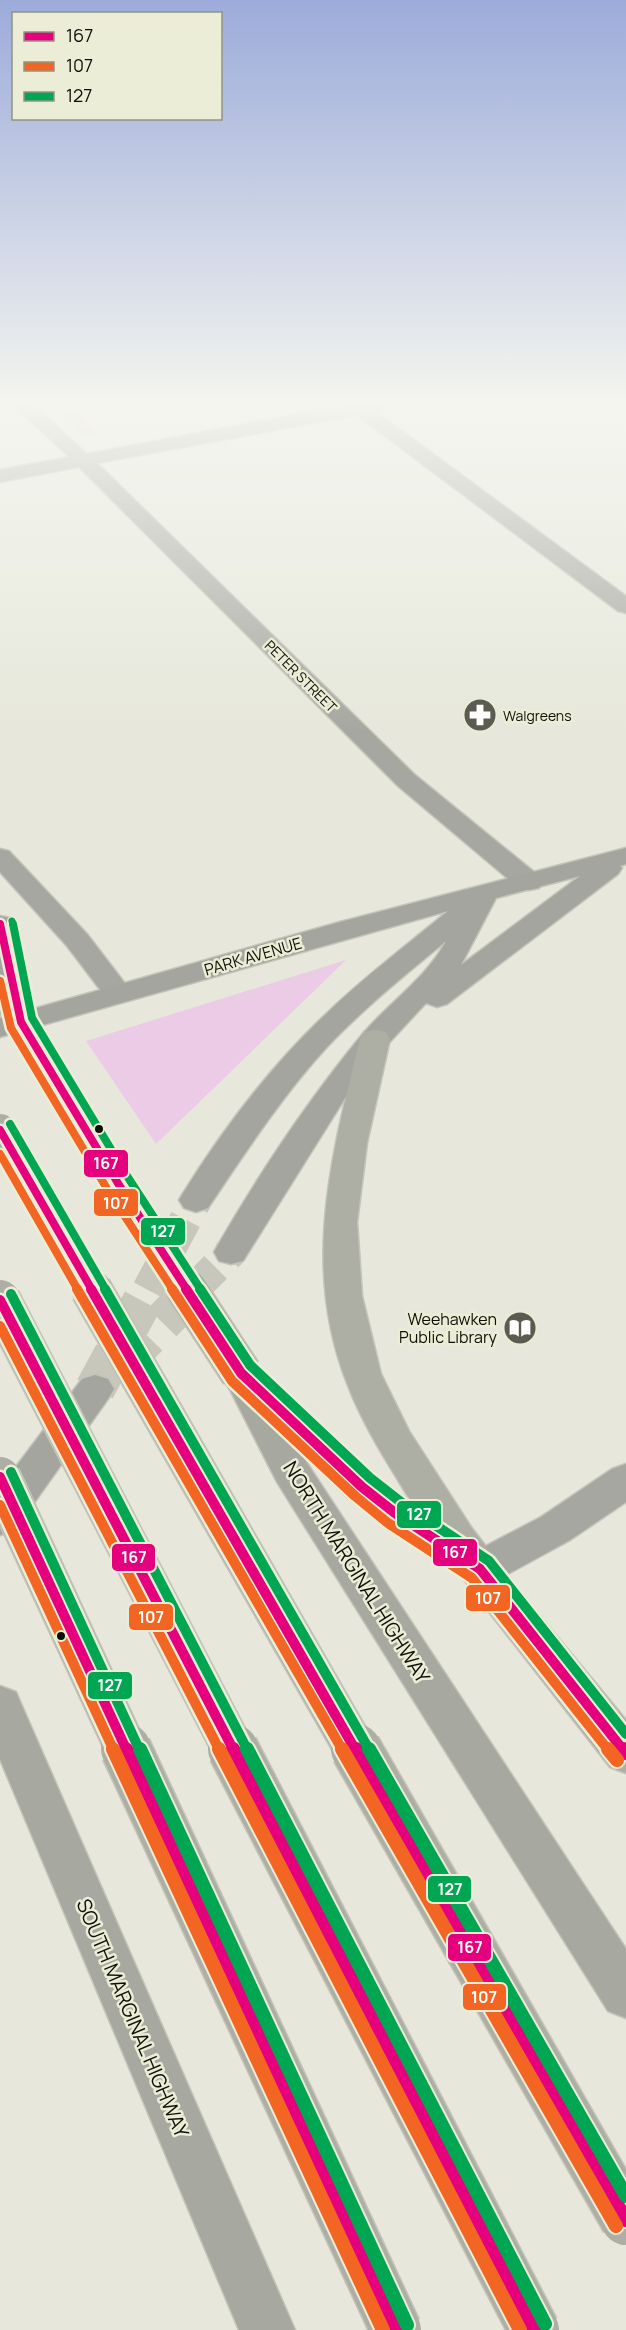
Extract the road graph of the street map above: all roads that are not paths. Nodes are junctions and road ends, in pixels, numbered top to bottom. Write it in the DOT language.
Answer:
graph roads {
  1 [pos="137,514"];
  2 [pos="501,514"];
  3 [pos="626,606"];
  4 [pos="0,857"];
  5 [pos="624,857"];
  6 [pos="529,882"];
  7 [pos="485,893"];
  8 [pos="0,924"];
  9 [pos="0,991"];
  10 [pos="118,994"];
  11 [pos="10,1025"];
  12 [pos="375,1039"];
  13 [pos="0,1130"];
  14 [pos="196,1200"];
  15 [pos="231,1252"];
  16 [pos="0,1300"];
  17 [pos="241,1373"];
  18 [pos="95,1389"];
  19 [pos="0,1477"];
  20 [pos="626,1480"];
  21 [pos="0,1519"];
  22 [pos="480,1569"];
  23 [pos="0,1707"];
  24 [pos="626,1753"];
  25 [pos="626,1994"];
  26 [pos="626,2220"];
  27 [pos="267,2330"];
  28 [pos="396,2330"];
  29 [pos="534,2330"];
  1 -- 6 [label="street, PETER STREET"];
  2 -- 3 [label="street"];
  4 -- 10 [label="street"];
  5 -- 6 [label="main road, PARK AVENUE"];
  5 -- 12 [label="main road"];
  6 -- 7 [label="main road, PARK AVENUE"];
  7 -- 10 [label="main road, PARK AVENUE"];
  7 -- 12 [label="main road"];
  7 -- 14 [label="main road, PARK AVENUE"];
  8 -- 11 [label="main road"];
  9 -- 11 [label="highway"];
  10 -- 11 [label="main road, PARK AVENUE"];
  11 -- 17 [label="main road, NORTH MARGINAL HIGHWAY, bridge"];
  12 -- 15 [label="main road"];
  12 -- 22 [label="highway"];
  13 -- 26 [label="highway, bridge"];
  16 -- 29 [label="highway, bridge"];
  17 -- 22 [label="highway"];
  17 -- 25 [label="main road, NORTH MARGINAL HIGHWAY"];
  18 -- 21 [label="main road"];
  19 -- 28 [label="highway, bridge"];
  20 -- 22 [label="street"];
  22 -- 24 [label="highway"];
  23 -- 27 [label="main road, SOUTH MARGINAL HIGHWAY"];
}
